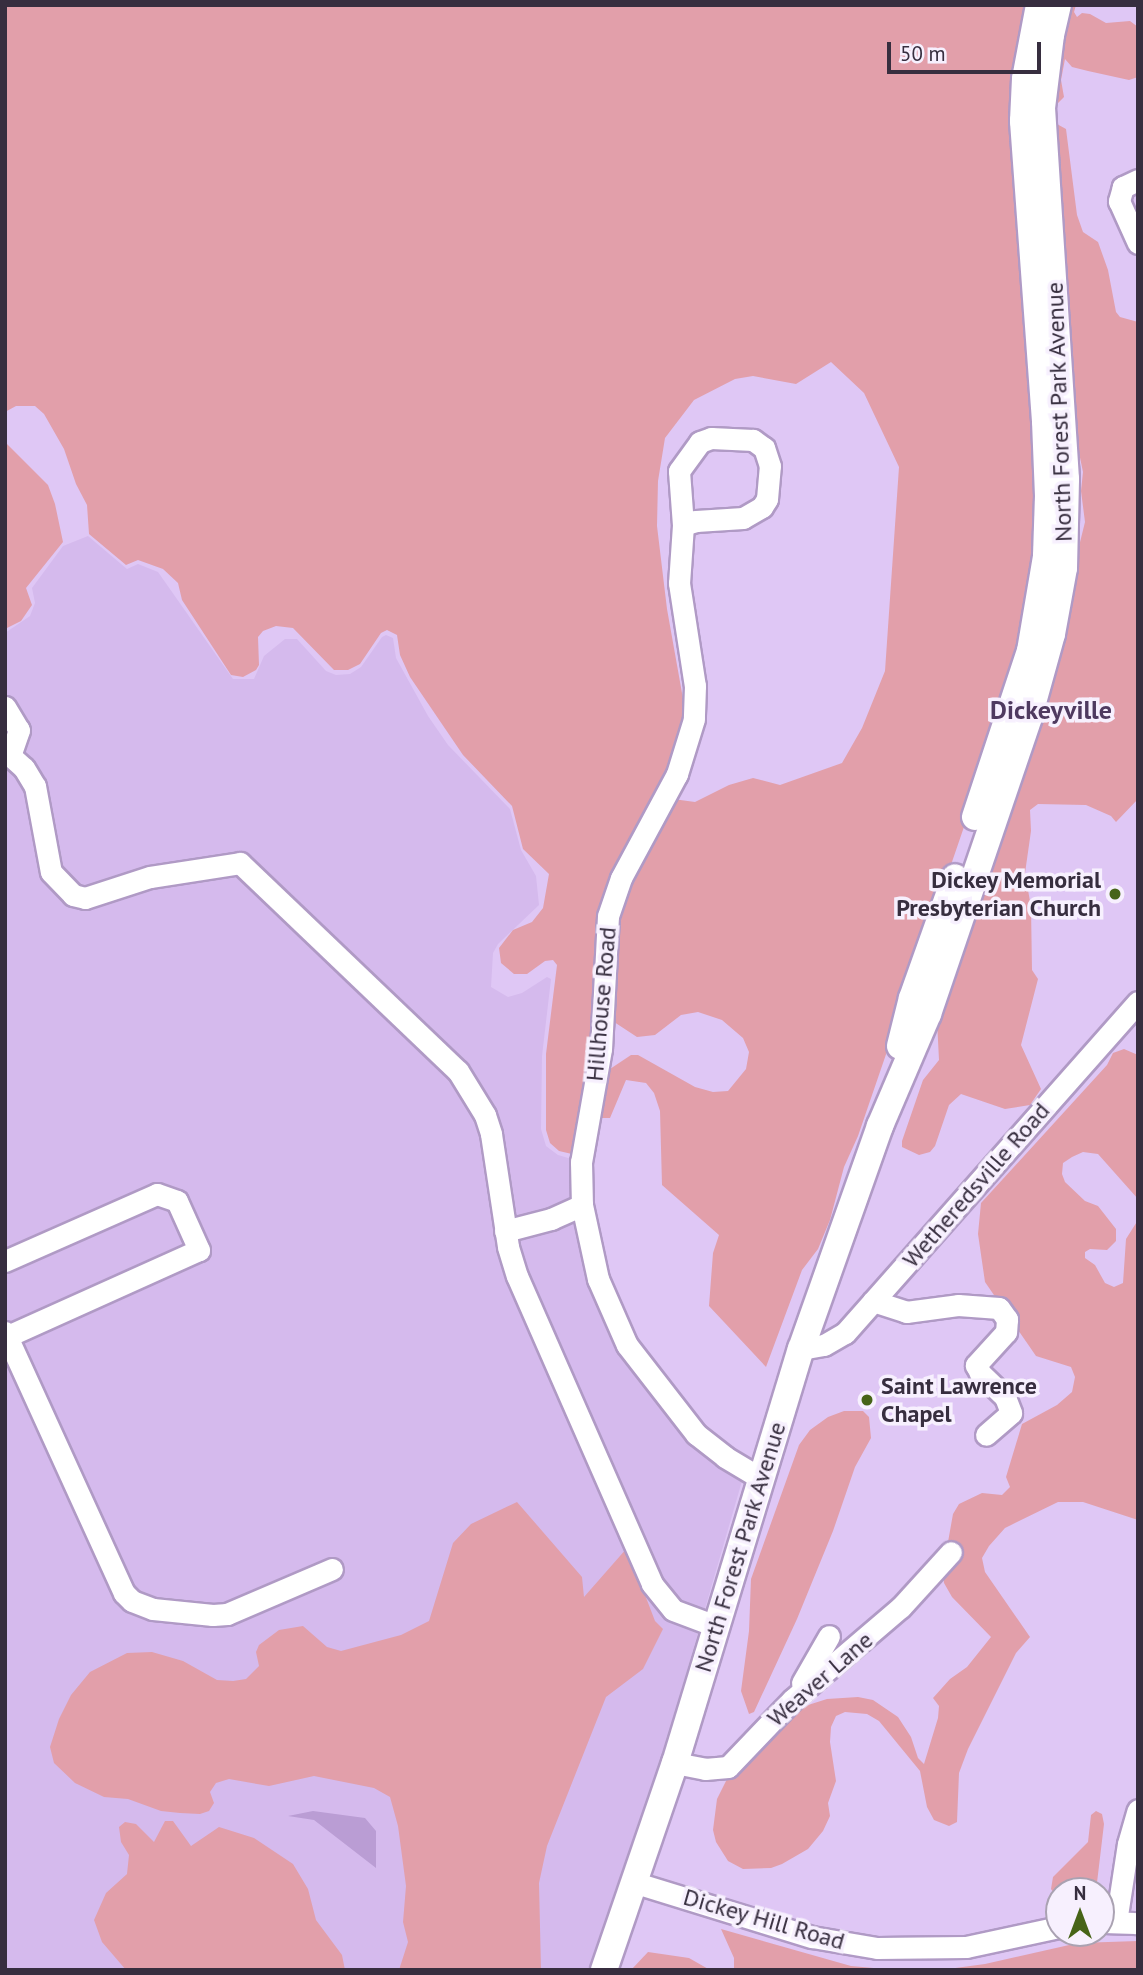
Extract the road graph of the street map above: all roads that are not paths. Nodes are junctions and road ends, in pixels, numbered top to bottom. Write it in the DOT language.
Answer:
graph roads {
  1 [pos="1039,5"];
  2 [pos="1058,5"];
  3 [pos="1138,180"];
  4 [pos="1138,243"];
  5 [pos="683,526"];
  6 [pos="5,707"];
  7 [pos="8,752"];
  8 [pos="1138,1002"];
  9 [pos="880,1126"];
  10 [pos="582,1205"];
  11 [pos="505,1231"];
  12 [pos="5,1261"];
  13 [pos="873,1301"];
  14 [pos="6,1335"];
  15 [pos="801,1349"];
  16 [pos="986,1435"];
  17 [pos="760,1478"];
  18 [pos="950,1552"];
  19 [pos="332,1569"];
  20 [pos="716,1626"];
  21 [pos="829,1636"];
  22 [pos="792,1700"];
  23 [pos="675,1763"];
  24 [pos="1138,1810"];
  25 [pos="636,1883"];
  26 [pos="1115,1895"];
  27 [pos="1115,1922"];
  28 [pos="1138,1923"];
  29 [pos="1045,1930"];
  30 [pos="604,1970"];
  1 -- 9 [label="main road, North Forest Park Avenue"];
  2 -- 9 [label="main road, North Forest Park Avenue"];
  3 -- 4 [label="street"];
  5 -- 5 [label="street, Hillhouse Road"];
  5 -- 10 [label="street, Hillhouse Road"];
  6 -- 7 [label="street"];
  7 -- 11 [label="street"];
  8 -- 13 [label="street, Wetheredsville Road"];
  9 -- 15 [label="main road, North Forest Park Avenue"];
  10 -- 11 [label="street"];
  10 -- 17 [label="street, Hillhouse Road"];
  11 -- 20 [label="street"];
  12 -- 14 [label="street"];
  13 -- 15 [label="street, Wetheredsville Road"];
  13 -- 16 [label="street"];
  14 -- 19 [label="street"];
  15 -- 17 [label="main road, North Forest Park Avenue"];
  17 -- 20 [label="main road, North Forest Park Avenue"];
  18 -- 22 [label="street, Weaver Lane"];
  20 -- 23 [label="main road, North Forest Park Avenue"];
  21 -- 22 [label="street"];
  22 -- 23 [label="street, Weaver Lane"];
  23 -- 25 [label="main road, North Forest Park Avenue"];
  24 -- 26 [label="street"];
  25 -- 29 [label="street, Dickey Hill Road"];
  25 -- 30 [label="main road, North Forest Park Avenue"];
  27 -- 28 [label="street"];
}
